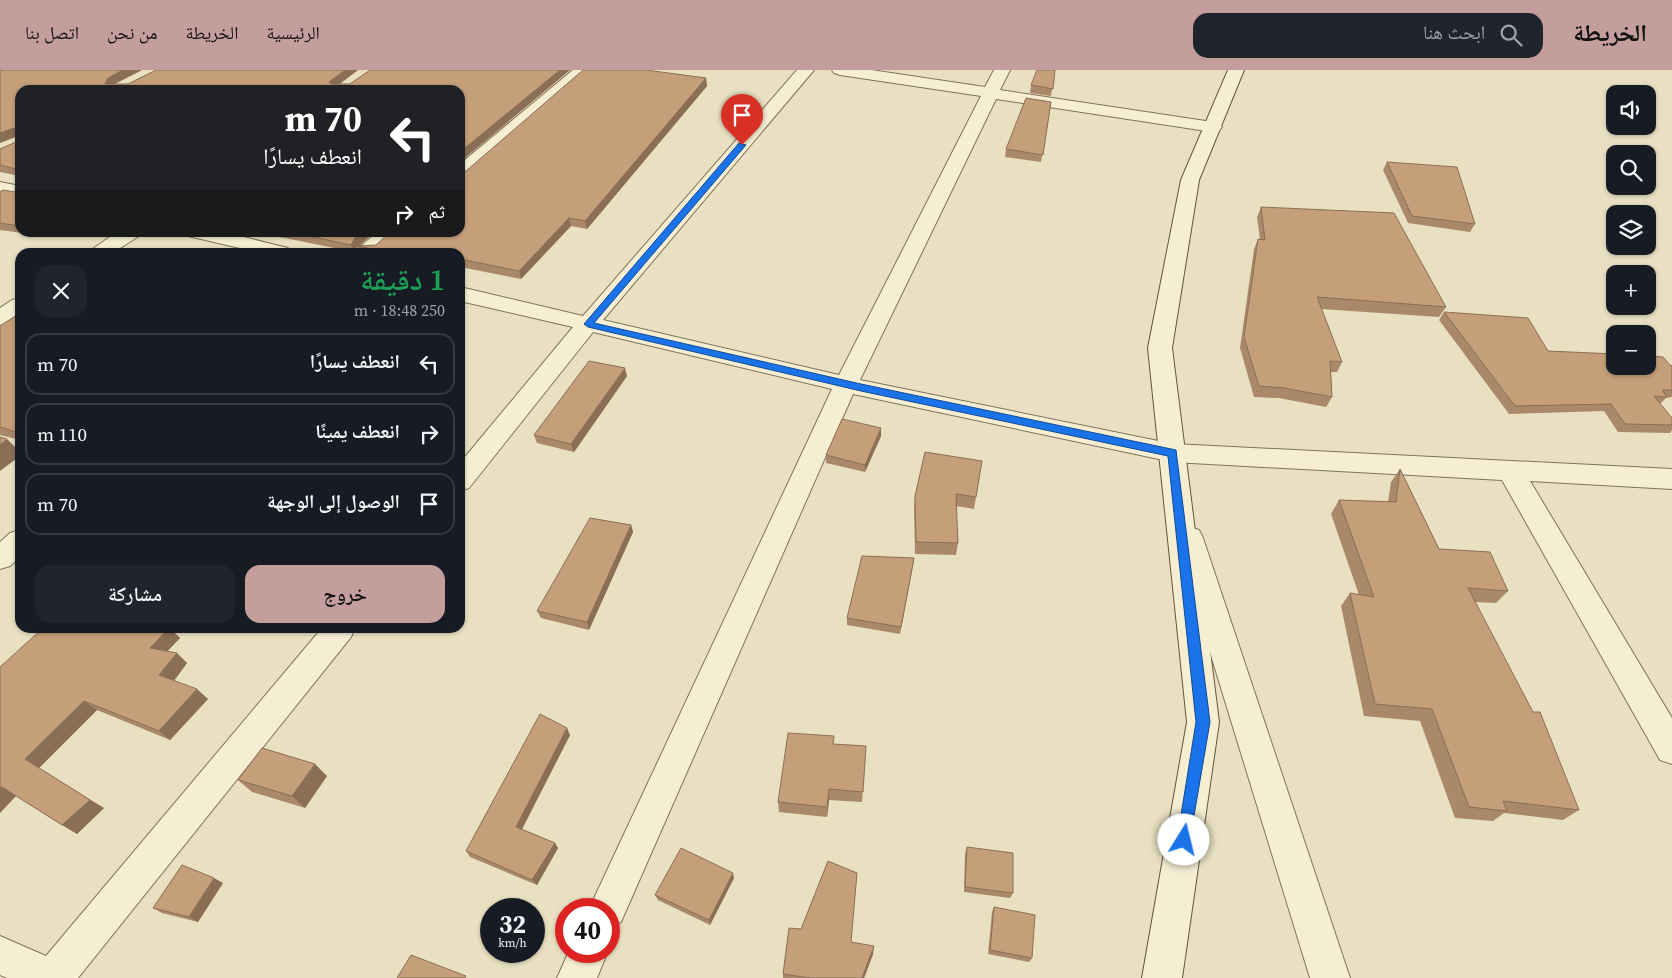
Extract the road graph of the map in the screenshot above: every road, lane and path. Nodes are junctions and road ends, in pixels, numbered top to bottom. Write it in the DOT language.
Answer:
graph roads {
  1 [pos="583,70"];
  2 [pos="806,70"];
  3 [pos="840,70"];
  4 [pos="1236,70"];
  5 [pos="996,81"];
  6 [pos="1213,127"];
  7 [pos="465,169"];
  8 [pos="0,188"];
  9 [pos="15,191"];
  10 [pos="124,237"];
  11 [pos="216,237"];
  12 [pos="384,237"];
  13 [pos="107,248"];
  14 [pos="264,248"];
  15 [pos="371,248"];
  16 [pos="465,295"];
  17 [pos="15,308"];
  18 [pos="0,318"];
  19 [pos="588,324"];
  20 [pos="846,384"];
  21 [pos="1173,453"];
  22 [pos="1510,470"];
  23 [pos="465,475"];
  24 [pos="1672,479"];
  25 [pos="1179,506"];
  26 [pos="15,545"];
  27 [pos="0,558"];
  28 [pos="336,633"];
  29 [pos="1672,749"];
  30 [pos="613,898"];
  31 [pos="0,955"];
  32 [pos="584,963"];
  33 [pos="52,978"];
  34 [pos="577,978"];
  35 [pos="1162,978"];
  36 [pos="1330,978"];
  1 -- 7 [label="street"];
  2 -- 19 [label="street"];
  3 -- 5 [label="street"];
  4 -- 6 [label="street"];
  5 -- 6 [label="street"];
  5 -- 20 [label="street"];
  6 -- 21 [label="street"];
  8 -- 9 [label="street"];
  10 -- 13 [label="street"];
  11 -- 14 [label="street"];
  12 -- 15 [label="street"];
  16 -- 19 [label="street"];
  17 -- 18 [label="street"];
  19 -- 20 [label="street"];
  19 -- 23 [label="street"];
  20 -- 21 [label="street"];
  20 -- 30 [label="street"];
  21 -- 22 [label="street"];
  21 -- 25 [label="street"];
  22 -- 24 [label="street"];
  22 -- 29 [label="street"];
  25 -- 35 [label="street"];
  25 -- 36 [label="street"];
  26 -- 27 [label="street"];
  28 -- 33 [label="street"];
  31 -- 33 [label="street"];
  32 -- 34 [label="street"];
}
